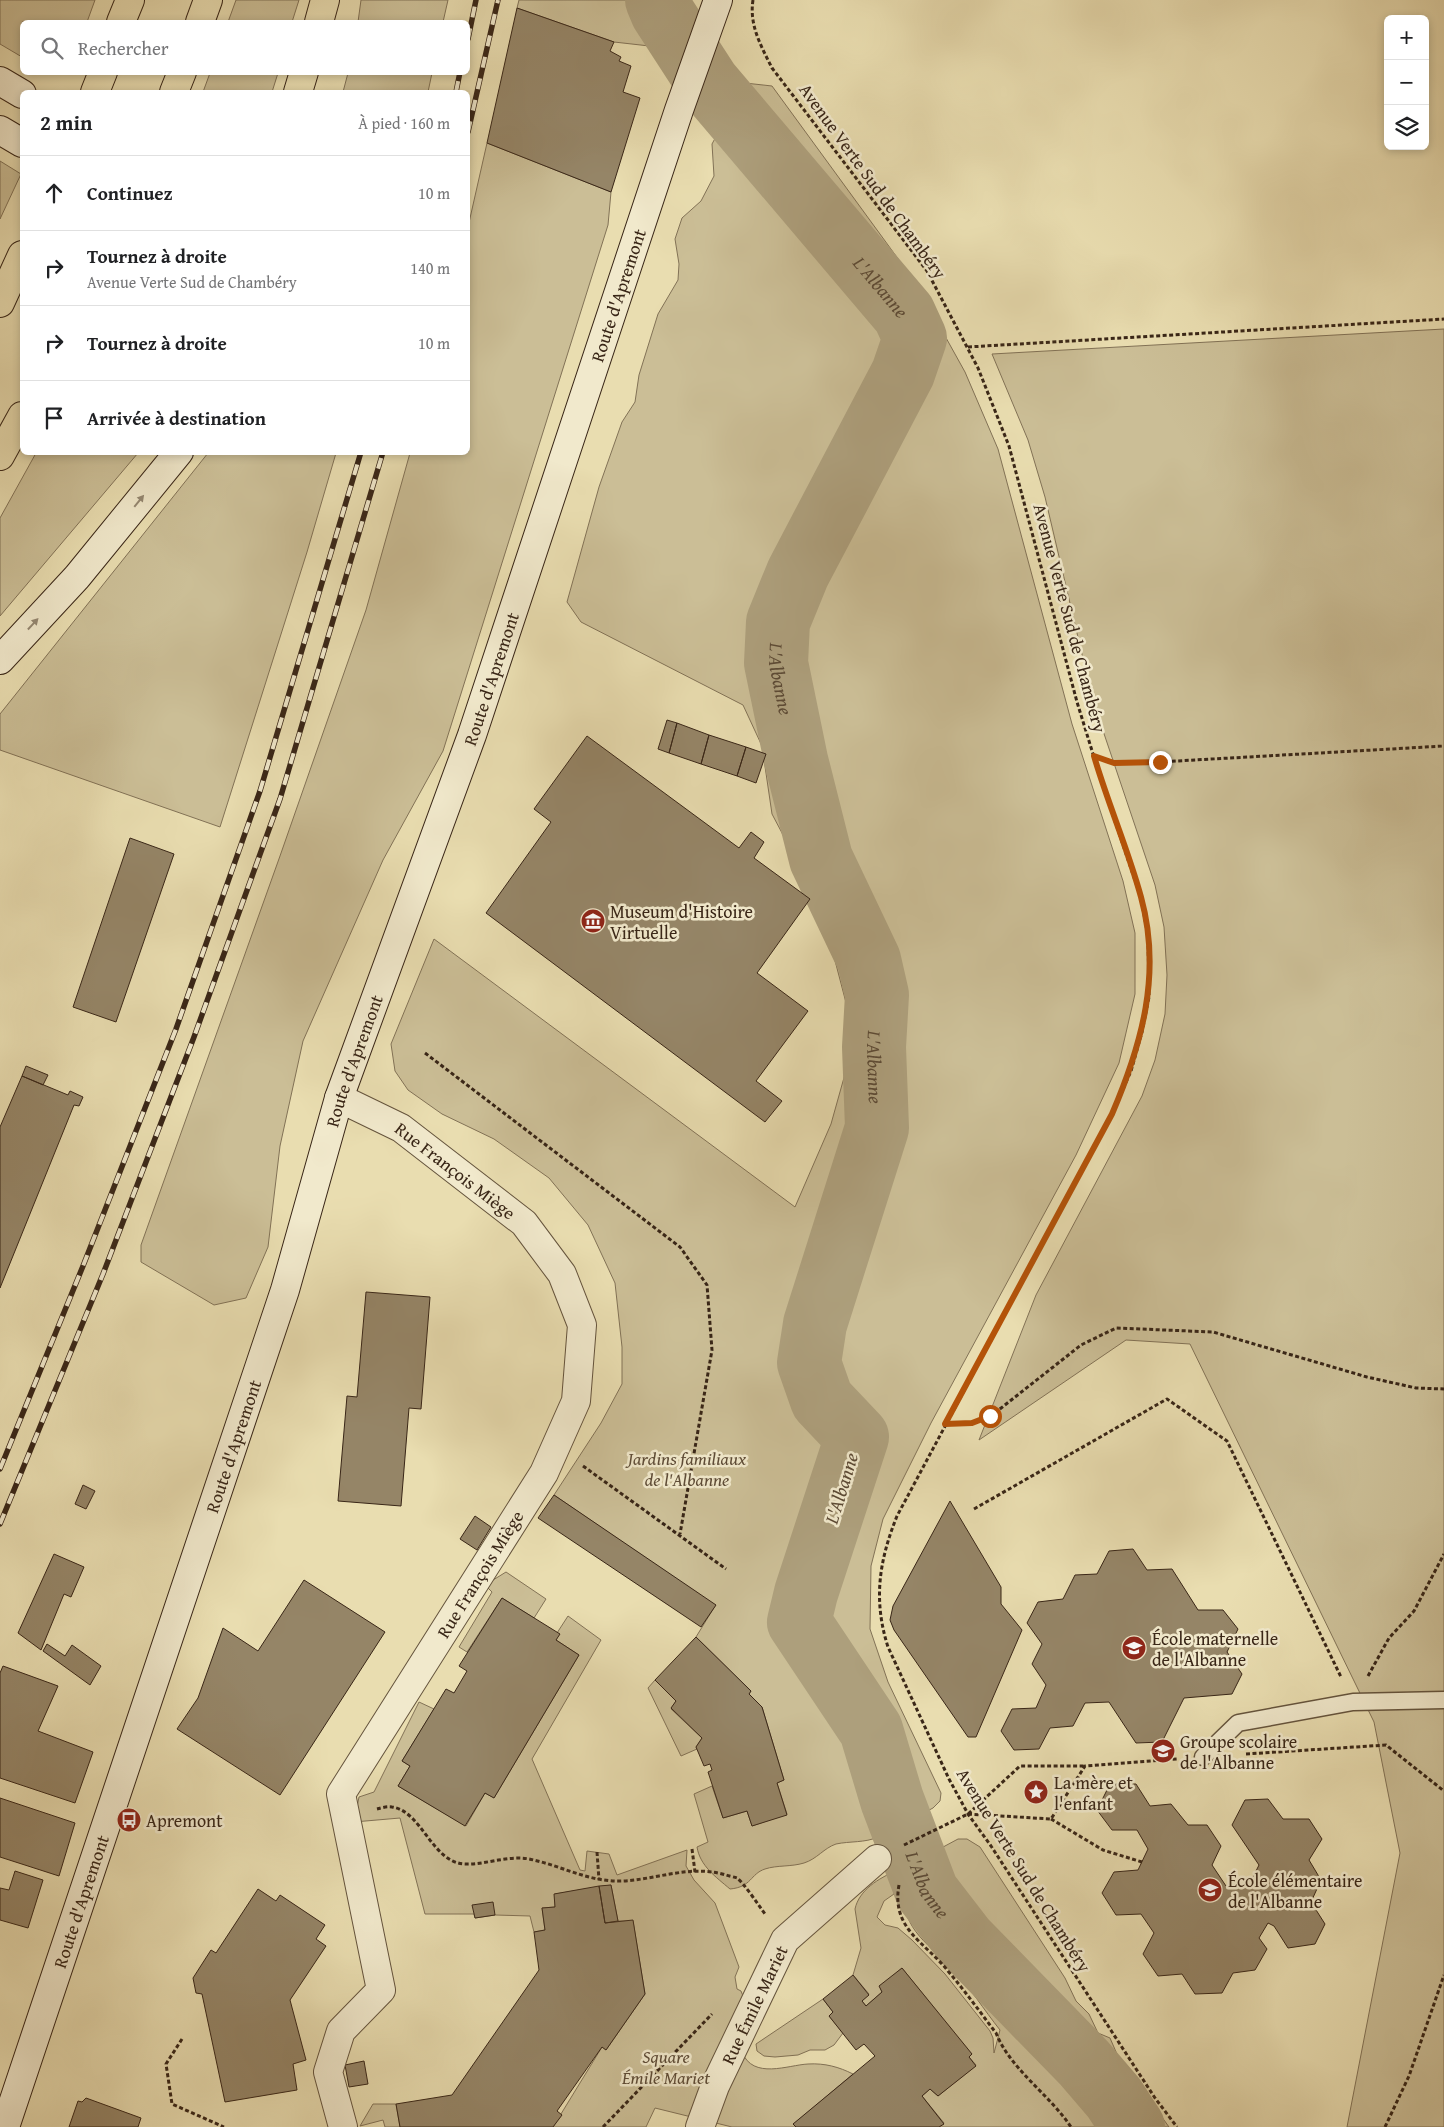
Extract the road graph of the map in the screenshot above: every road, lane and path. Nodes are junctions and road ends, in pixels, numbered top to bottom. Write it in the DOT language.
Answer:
graph roads {
  1 [pos="130,0"];
  2 [pos="208,0"];
  3 [pos="325,0"];
  4 [pos="753,0"];
  5 [pos="715,11"];
  6 [pos="122,20"];
  7 [pos="201,20"];
  8 [pos="320,20"];
  9 [pos="102,75"];
  10 [pos="181,75"];
  11 [pos="303,75"];
  12 [pos="96,90"];
  13 [pos="175,90"];
  14 [pos="299,90"];
  15 [pos="0,130"];
  16 [pos="20,142"];
  17 [pos="20,259"];
  18 [pos="0,303"];
  19 [pos="1444,320"];
  20 [pos="968,347"];
  21 [pos="20,420"];
  22 [pos="176,455"];
  23 [pos="0,456"];
  24 [pos="0,660"];
  25 [pos="1444,746"];
  26 [pos="1094,756"];
  27 [pos="425,1054"];
  28 [pos="339,1098"];
  29 [pos="1444,1389"];
  30 [pos="945,1424"];
  31 [pos="556,1447"];
  32 [pos="974,1509"];
  33 [pos="680,1534"];
  34 [pos="1444,1554"];
  35 [pos="726,1569"];
  36 [pos="1444,1700"];
  37 [pos="1353,1702"];
  38 [pos="1203,1757"];
  39 [pos="1085,1766"];
  40 [pos="374,1809"];
  41 [pos="968,1814"];
  42 [pos="1051,1819"];
  43 [pos="929,1832"];
  44 [pos="692,1849"];
  45 [pos="597,1852"];
  46 [pos="877,1859"];
  47 [pos="1142,1862"];
  48 [pos="695,1872"];
  49 [pos="599,1880"];
  50 [pos="785,1940"];
  51 [pos="1444,1975"];
  52 [pos="716,2010"];
  53 [pos="182,2039"];
  54 [pos="5,2127"];
  55 [pos="224,2127"];
  56 [pos="343,2127"];
  57 [pos="603,2127"];
  58 [pos="700,2127"];
  59 [pos="1071,2127"];
  60 [pos="1176,2127"];
  61 [pos="1385,2127"];
  1 -- 6 [label="highway"];
  2 -- 7 [label="highway"];
  3 -- 8 [label="highway"];
  4 -- 20 [label="path, Avenue Verte Sud de Chambéry"];
  5 -- 28 [label="main road, Route d'Apremont"];
  9 -- 12 [label="highway"];
  10 -- 13 [label="highway"];
  11 -- 14 [label="highway"];
  15 -- 16 [label="main road"];
  17 -- 18 [label="highway"];
  19 -- 20 [label="path"];
  20 -- 26 [label="path, Avenue Verte Sud de Chambéry"];
  21 -- 23 [label="highway"];
  24 -- 22 [label="main road, one-way"];
  25 -- 26 [label="path"];
  26 -- 30 [label="path, Avenue Verte Sud de Chambéry"];
  27 -- 33 [label="path"];
  28 -- 31 [label="main road, Rue François Miège"];
  28 -- 54 [label="main road, Route d'Apremont"];
  29 -- 30 [label="path"];
  30 -- 41 [label="path, Avenue Verte Sud de Chambéry"];
  31 -- 33 [label="path"];
  31 -- 56 [label="main road, Rue François Miège"];
  32 -- 37 [label="path"];
  33 -- 35 [label="path"];
  34 -- 37 [label="path"];
  36 -- 37 [label="lane"];
  37 -- 38 [label="lane"];
  39 -- 41 [label="path"];
  40 -- 49 [label="path"];
  41 -- 43 [label="path"];
  41 -- 60 [label="path, Avenue Verte Sud de Chambéry"];
  42 -- 47 [label="path"];
  44 -- 48 [label="path"];
  45 -- 49 [label="path"];
  46 -- 50 [label="main road, Rue Émile Mariet"];
  46 -- 59 [label="path"];
  48 -- 49 [label="path"];
  48 -- 50 [label="path"];
  50 -- 58 [label="main road, Rue Émile Mariet"];
  51 -- 61 [label="path"];
  52 -- 57 [label="path"];
  53 -- 55 [label="path"];
}
